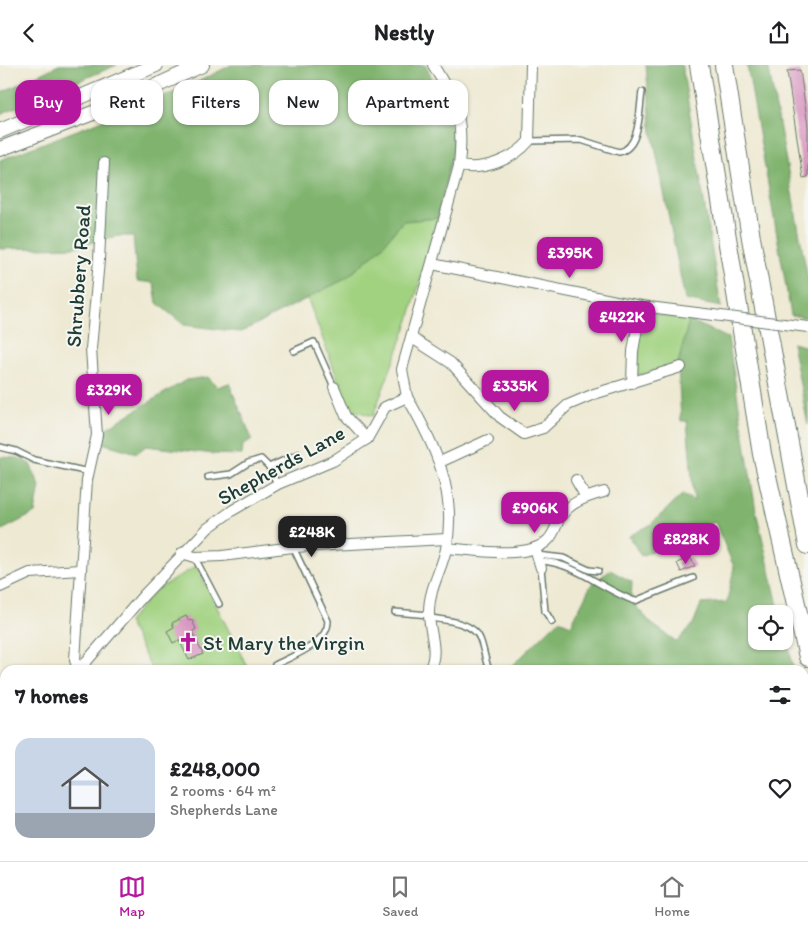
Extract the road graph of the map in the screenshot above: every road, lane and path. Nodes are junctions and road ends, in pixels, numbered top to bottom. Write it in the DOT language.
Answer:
graph roads {
  1 [pos="156,65"];
  2 [pos="202,65"];
  3 [pos="433,65"];
  4 [pos="531,65"];
  5 [pos="699,65"];
  6 [pos="724,65"];
  7 [pos="642,92"];
  8 [pos="0,131"];
  9 [pos="529,141"];
  10 [pos="0,149"];
  11 [pos="104,163"];
  12 [pos="459,166"];
  13 [pos="432,264"];
  14 [pos="641,306"];
  15 [pos="808,327"];
  16 [pos="412,338"];
  17 [pos="294,351"];
  18 [pos="681,367"];
  19 [pos="632,383"];
  20 [pos="334,387"];
  21 [pos="407,397"];
  22 [pos="367,439"];
  23 [pos="488,440"];
  24 [pos="0,447"];
  25 [pos="298,454"];
  26 [pos="440,462"];
  27 [pos="269,467"];
  28 [pos="89,471"];
  29 [pos="208,477"];
  30 [pos="576,480"];
  31 [pos="277,485"];
  32 [pos="604,492"];
  33 [pos="586,497"];
  34 [pos="447,544"];
  35 [pos="808,545"];
  36 [pos="293,547"];
  37 [pos="182,553"];
  38 [pos="195,557"];
  39 [pos="538,558"];
  40 [pos="81,570"];
  41 [pos="598,571"];
  42 [pos="693,578"];
  43 [pos="0,587"];
  44 [pos="219,603"];
  45 [pos="395,612"];
  46 [pos="429,617"];
  47 [pos="552,622"];
  48 [pos="808,657"];
  49 [pos="77,665"];
  50 [pos="83,665"];
  51 [pos="275,665"];
  52 [pos="430,665"];
  53 [pos="488,665"];
  1 -- 8 [label="main road"];
  2 -- 10 [label="main road"];
  3 -- 12 [label="street"];
  4 -- 9 [label="street"];
  5 -- 48 [label="highway"];
  6 -- 35 [label="highway"];
  7 -- 9 [label="lane"];
  9 -- 12 [label="street"];
  11 -- 28 [label="street, Shrubbery Road"];
  12 -- 13 [label="street"];
  13 -- 14 [label="street"];
  13 -- 16 [label="street"];
  14 -- 15 [label="street, bridge"];
  14 -- 19 [label="street"];
  16 -- 19 [label="street"];
  16 -- 21 [label="street"];
  17 -- 20 [label="lane"];
  18 -- 19 [label="street"];
  20 -- 22 [label="street"];
  21 -- 22 [label="street, Shepherds Lane"];
  21 -- 26 [label="street"];
  22 -- 31 [label="street, Shepherds Lane"];
  23 -- 26 [label="street"];
  24 -- 28 [label="lane"];
  25 -- 27 [label="lane"];
  26 -- 34 [label="street"];
  27 -- 29 [label="lane"];
  27 -- 31 [label="lane"];
  28 -- 40 [label="street, Shrubbery Road"];
  30 -- 33 [label="street"];
  31 -- 37 [label="street, Shepherds Lane"];
  32 -- 33 [label="street"];
  33 -- 39 [label="street"];
  34 -- 36 [label="street"];
  34 -- 39 [label="street"];
  34 -- 46 [label="street"];
  36 -- 38 [label="street"];
  36 -- 51 [label="lane"];
  37 -- 38 [label="street"];
  37 -- 50 [label="street, Shepherds Lane"];
  38 -- 44 [label="lane"];
  39 -- 41 [label="lane"];
  39 -- 42 [label="lane"];
  39 -- 47 [label="lane"];
  40 -- 43 [label="street"];
  40 -- 49 [label="street, Shrubbery Road"];
  45 -- 46 [label="lane"];
  46 -- 52 [label="street"];
  46 -- 53 [label="lane"];
}
